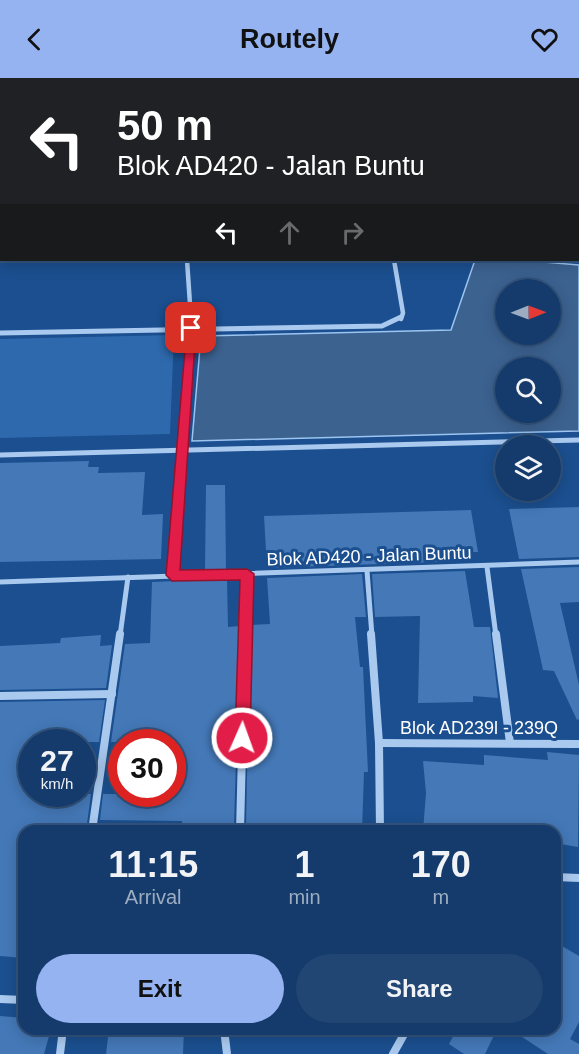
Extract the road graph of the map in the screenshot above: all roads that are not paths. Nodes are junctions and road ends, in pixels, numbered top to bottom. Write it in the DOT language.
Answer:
graph roads {
  1 [pos="188,261"];
  2 [pos="393,261"];
  3 [pos="191,328"];
  4 [pos="0,333"];
  5 [pos="579,440"];
  6 [pos="181,450"];
  7 [pos="0,455"];
  8 [pos="579,562"];
  9 [pos="487,567"];
  10 [pos="367,571"];
  11 [pos="247,574"];
  12 [pos="172,575"];
  13 [pos="128,577"];
  14 [pos="0,582"];
  15 [pos="112,694"];
  16 [pos="0,696"];
  17 [pos="379,742"];
  18 [pos="510,743"];
  19 [pos="579,744"];
  20 [pos="93,825"];
  21 [pos="240,825"];
  22 [pos="380,825"];
  23 [pos="561,877"];
  24 [pos="579,878"];
  25 [pos="0,999"];
  26 [pos="18,1000"];
  27 [pos="62,1035"];
  28 [pos="225,1035"];
  29 [pos="404,1035"];
  30 [pos="60,1054"];
  31 [pos="227,1054"];
  32 [pos="393,1054"];
  1 -- 3 [label="street"];
  2 -- 3 [label="street"];
  3 -- 4 [label="street"];
  3 -- 6 [label="street"];
  5 -- 6 [label="street"];
  6 -- 7 [label="street"];
  6 -- 12 [label="street"];
  8 -- 9 [label="street, Blok AD420 - Jalan Buntu"];
  9 -- 10 [label="street, Blok AD420 - Jalan Buntu"];
  9 -- 18 [label="street"];
  10 -- 11 [label="street, Blok AD420 - Jalan Buntu"];
  10 -- 17 [label="street"];
  11 -- 12 [label="street, Blok AD420 - Jalan Buntu"];
  11 -- 21 [label="street"];
  12 -- 13 [label="street, Blok AD420 - Jalan Buntu"];
  13 -- 14 [label="street, Blok AD420 - Jalan Buntu"];
  13 -- 15 [label="street"];
  15 -- 16 [label="street"];
  15 -- 20 [label="street"];
  17 -- 18 [label="street, Blok AD239l - 239Q"];
  17 -- 22 [label="street"];
  18 -- 19 [label="street, Blok AD239l - 239Q"];
  23 -- 24 [label="street"];
  25 -- 26 [label="street"];
  27 -- 30 [label="street"];
  28 -- 31 [label="street"];
  29 -- 32 [label="street"];
}
